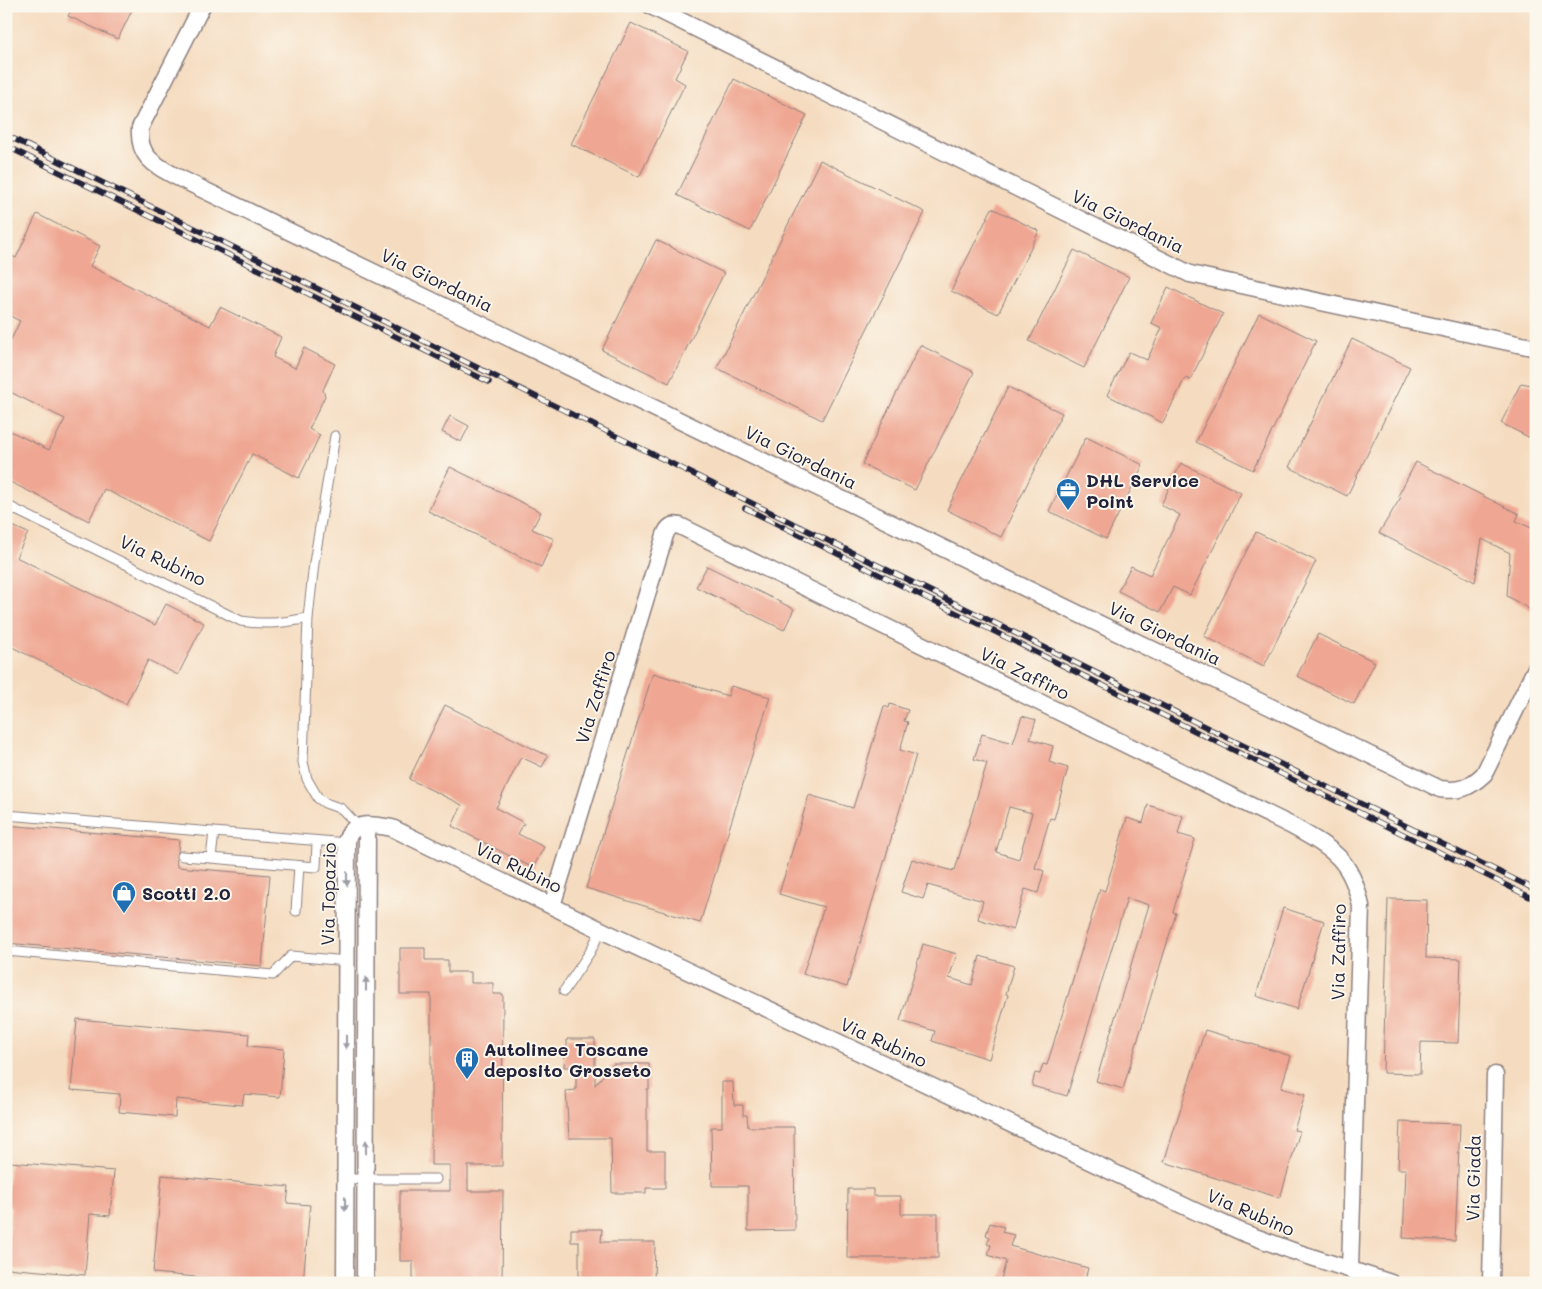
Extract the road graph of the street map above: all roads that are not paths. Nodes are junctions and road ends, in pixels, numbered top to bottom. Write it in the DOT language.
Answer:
graph roads {
  1 [pos="202,6"];
  2 [pos="651,6"];
  3 [pos="1536,348"];
  4 [pos="335,436"];
  5 [pos="6,505"];
  6 [pos="308,618"];
  7 [pos="1536,668"];
  8 [pos="6,815"];
  9 [pos="362,826"];
  10 [pos="214,832"];
  11 [pos="318,842"];
  12 [pos="347,843"];
  13 [pos="182,856"];
  14 [pos="212,858"];
  15 [pos="299,866"];
  16 [pos="552,906"];
  17 [pos="296,911"];
  18 [pos="601,930"];
  19 [pos="6,951"];
  20 [pos="347,961"];
  21 [pos="564,991"];
  22 [pos="1495,1075"];
  23 [pos="346,1179"];
  24 [pos="366,1179"];
  25 [pos="436,1179"];
  26 [pos="1350,1269"];
  27 [pos="345,1283"];
  28 [pos="365,1283"];
  29 [pos="1391,1283"];
  30 [pos="1491,1283"];
  1 -- 7 [label="street, Via Giordania"];
  2 -- 3 [label="street, Via Giordania"];
  4 -- 6 [label="lane"];
  5 -- 6 [label="lane, Via Rubino"];
  6 -- 9 [label="lane"];
  8 -- 10 [label="lane"];
  9 -- 12 [label="street, Via Topazio"];
  9 -- 16 [label="street, Via Rubino"];
  24 -- 9 [label="street, one-way"];
  10 -- 11 [label="lane"];
  10 -- 14 [label="lane"];
  11 -- 12 [label="lane"];
  11 -- 15 [label="lane"];
  12 -- 20 [label="street, Via Topazio, one-way"];
  13 -- 14 [label="lane"];
  14 -- 15 [label="lane"];
  15 -- 17 [label="lane"];
  16 -- 18 [label="street, Via Rubino"];
  16 -- 26 [label="street, Via Zaffiro"];
  18 -- 21 [label="lane"];
  18 -- 26 [label="street, Via Rubino"];
  19 -- 20 [label="lane"];
  20 -- 23 [label="street, Via Topazio, one-way"];
  22 -- 30 [label="street, Via Giada"];
  23 -- 24 [label="lane"];
  23 -- 27 [label="street, Via Topazio, one-way"];
  24 -- 25 [label="lane"];
  24 -- 28 [label="street"];
  26 -- 29 [label="street, Via Rubino"];
}
